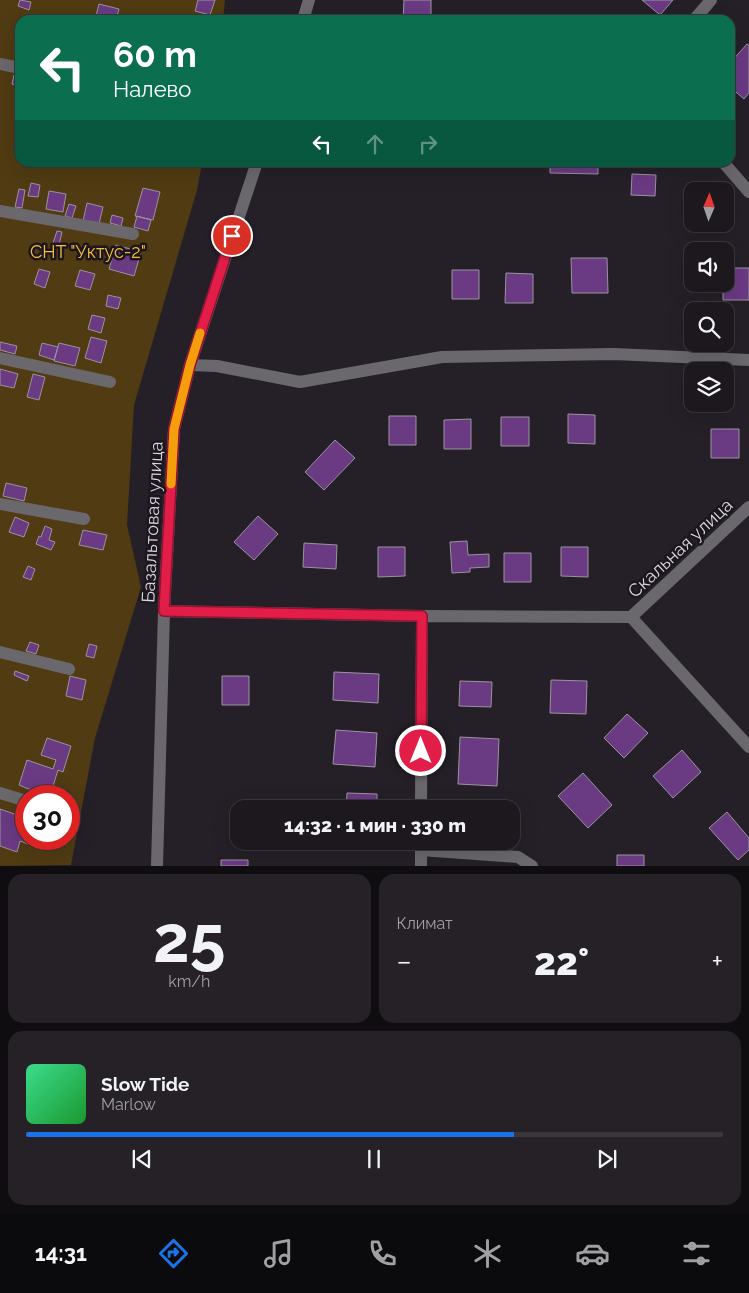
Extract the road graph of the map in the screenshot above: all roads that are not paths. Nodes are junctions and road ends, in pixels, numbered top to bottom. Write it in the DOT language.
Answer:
graph roads {
  1 [pos="309,0"];
  2 [pos="710,0"];
  3 [pos="304,15"];
  4 [pos="698,15"];
  5 [pos="0,64"];
  6 [pos="15,67"];
  7 [pos="255,167"];
  8 [pos="727,167"];
  9 [pos="749,192"];
  10 [pos="0,211"];
  11 [pos="133,234"];
  12 [pos="0,358"];
  13 [pos="749,360"];
  14 [pos="190,365"];
  15 [pos="110,382"];
  16 [pos="0,504"];
  17 [pos="749,507"];
  18 [pos="84,519"];
  19 [pos="164,611"];
  20 [pos="422,616"];
  21 [pos="631,617"];
  22 [pos="0,652"];
  23 [pos="69,669"];
  24 [pos="749,746"];
  25 [pos="0,793"];
  26 [pos="15,798"];
  27 [pos="421,800"];
  28 [pos="421,850"];
  29 [pos="456,850"];
  30 [pos="157,866"];
  31 [pos="421,866"];
  32 [pos="532,866"];
  1 -- 3 [label="street"];
  2 -- 4 [label="street"];
  5 -- 6 [label="street"];
  7 -- 14 [label="street, Базальтовая улица"];
  8 -- 9 [label="street"];
  10 -- 11 [label="street"];
  12 -- 15 [label="street"];
  13 -- 14 [label="street"];
  14 -- 19 [label="street, Базальтовая улица"];
  16 -- 18 [label="street"];
  17 -- 21 [label="street, Скальная улица"];
  19 -- 20 [label="street"];
  19 -- 30 [label="street, Базальтовая улица"];
  20 -- 21 [label="street"];
  20 -- 27 [label="street"];
  21 -- 24 [label="street, Скальная улица"];
  22 -- 23 [label="street"];
  25 -- 26 [label="street"];
  28 -- 31 [label="street"];
  29 -- 32 [label="street"];
}
